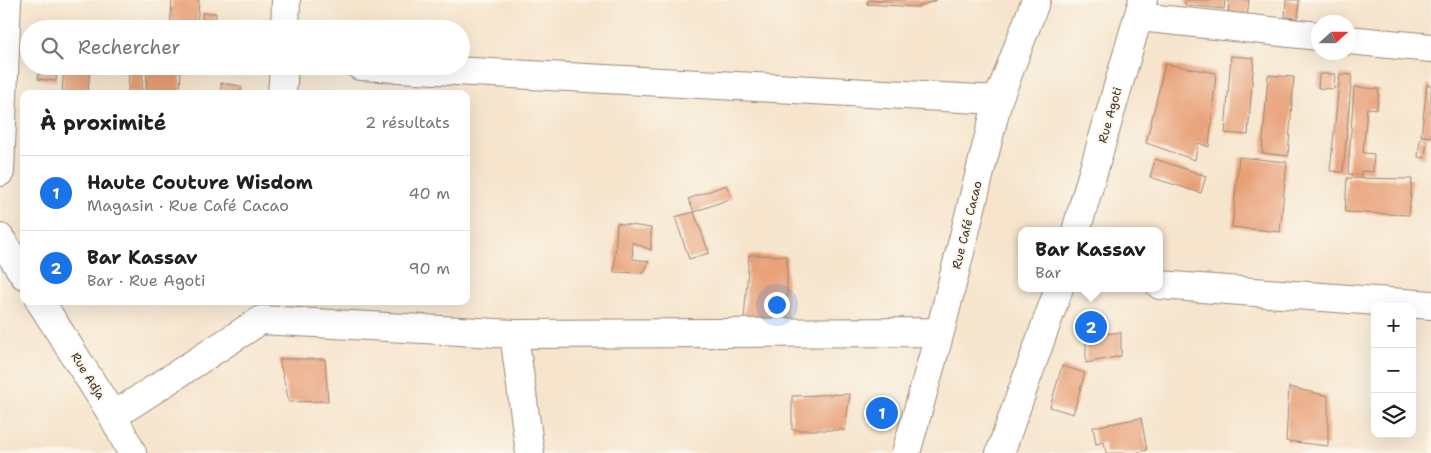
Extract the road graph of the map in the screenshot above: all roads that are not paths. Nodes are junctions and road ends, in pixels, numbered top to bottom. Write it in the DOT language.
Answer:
graph roads {
  1 [pos="7,0"];
  2 [pos="286,0"];
  3 [pos="1036,0"];
  4 [pos="1141,9"];
  5 [pos="285,20"];
  6 [pos="1311,35"];
  7 [pos="1356,41"];
  8 [pos="1431,48"];
  9 [pos="470,72"];
  10 [pos="283,75"];
  11 [pos="282,90"];
  12 [pos="998,100"];
  13 [pos="0,172"];
  14 [pos="1077,227"];
  15 [pos="0,238"];
  16 [pos="20,269"];
  17 [pos="1163,285"];
  18 [pos="1058,292"];
  19 [pos="43,305"];
  20 [pos="1431,305"];
  21 [pos="262,311"];
  22 [pos="940,332"];
  23 [pos="514,334"];
  24 [pos="113,416"];
  25 [pos="132,453"];
  26 [pos="530,453"];
  27 [pos="906,453"];
  28 [pos="1000,453"];
  1 -- 13 [label="street"];
  2 -- 5 [label="street"];
  3 -- 12 [label="street, Rue Café Cacao"];
  4 -- 6 [label="street"];
  4 -- 14 [label="street, Rue Agoti"];
  7 -- 8 [label="street"];
  9 -- 12 [label="street"];
  10 -- 11 [label="street"];
  12 -- 22 [label="street, Rue Café Cacao"];
  15 -- 16 [label="street"];
  17 -- 20 [label="street"];
  18 -- 28 [label="street"];
  19 -- 24 [label="street, Rue Adja"];
  21 -- 23 [label="street"];
  21 -- 24 [label="street"];
  22 -- 23 [label="street"];
  22 -- 27 [label="street, Rue Café Cacao"];
  23 -- 26 [label="street"];
  24 -- 25 [label="street, Rue Adja"];
}
